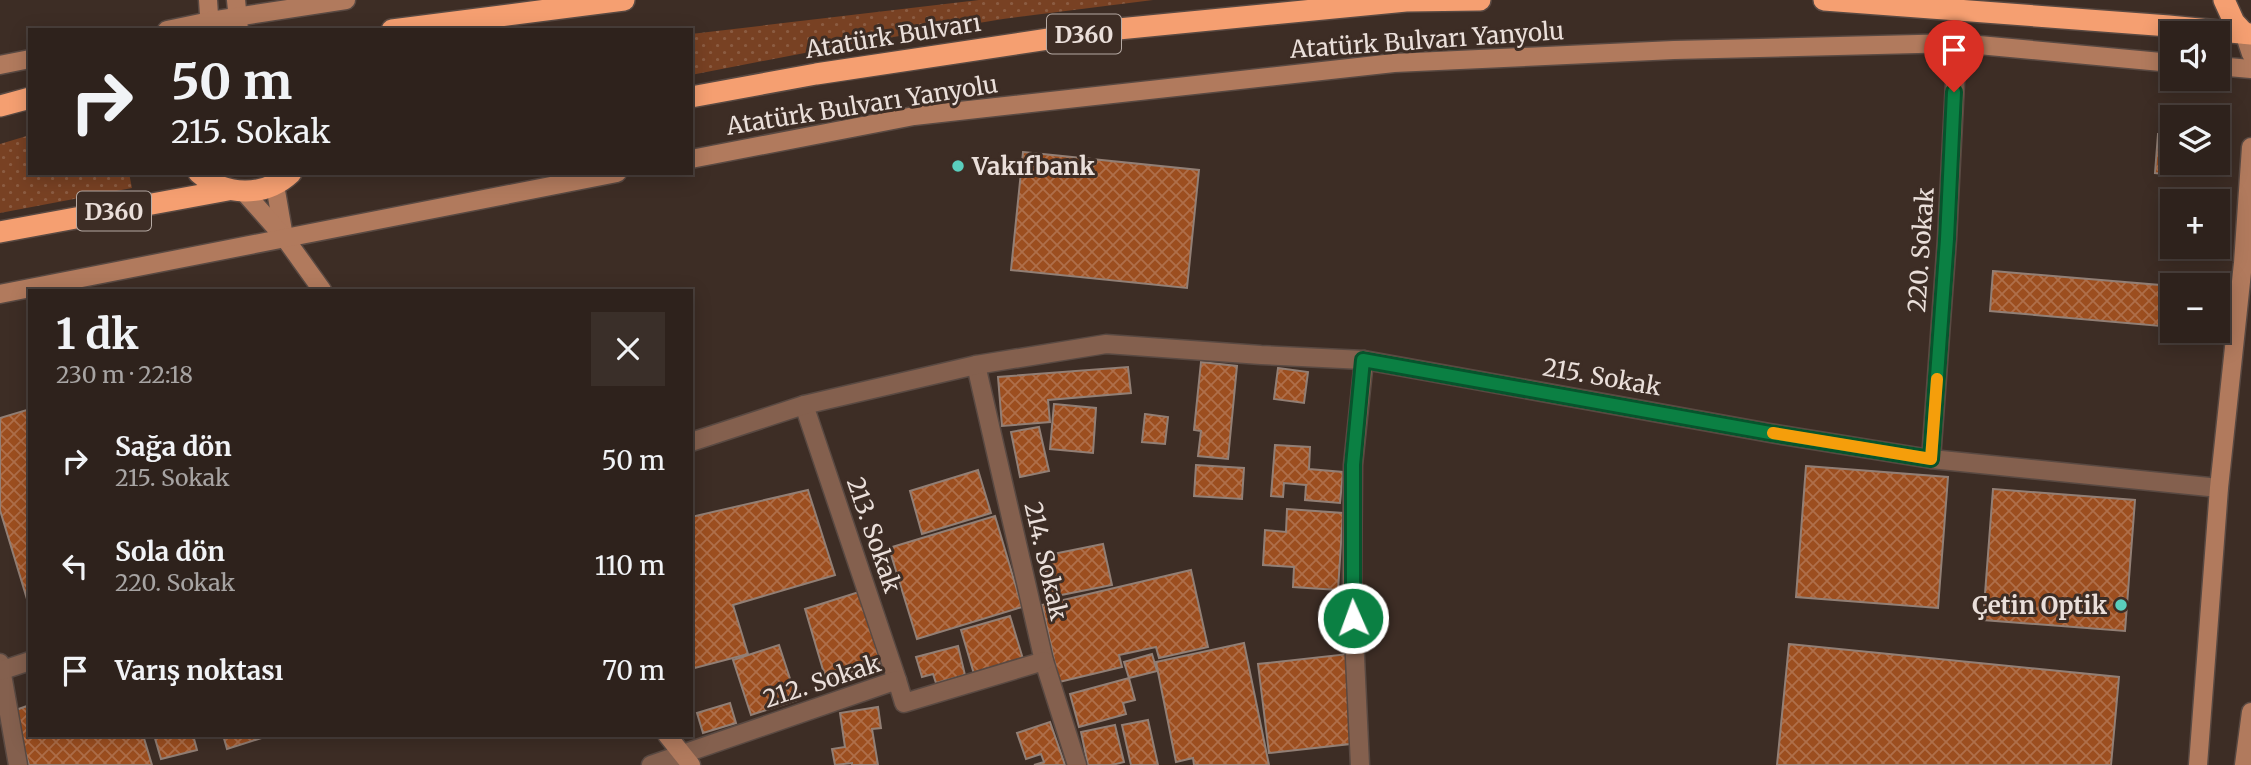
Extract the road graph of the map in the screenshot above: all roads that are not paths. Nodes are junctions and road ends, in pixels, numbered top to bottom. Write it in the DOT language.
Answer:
graph roads {
  1 [pos="208,0"];
  2 [pos="346,0"];
  3 [pos="624,0"];
  4 [pos="1480,0"];
  5 [pos="1824,0"];
  6 [pos="2224,0"];
  7 [pos="534,5"];
  8 [pos="238,15"];
  9 [pos="210,25"];
  10 [pos="184,28"];
  11 [pos="403,28"];
  12 [pos="2247,34"];
  13 [pos="1957,43"];
  14 [pos="2251,54"];
  15 [pos="28,59"];
  16 [pos="2160,62"];
  17 [pos="0,65"];
  18 [pos="2230,67"];
  19 [pos="2251,69"];
  20 [pos="693,97"];
  21 [pos="28,99"];
  22 [pos="0,106"];
  23 [pos="2251,147"];
  24 [pos="693,159"];
  25 [pos="201,175"];
  26 [pos="607,175"];
  27 [pos="289,177"];
  28 [pos="236,191"];
  29 [pos="0,232"];
  30 [pos="284,237"];
  31 [pos="321,289"];
  32 [pos="0,294"];
  33 [pos="1363,360"];
  34 [pos="976,365"];
  35 [pos="804,405"];
  36 [pos="693,441"];
  37 [pos="1931,459"];
  38 [pos="2219,488"];
  39 [pos="28,661"];
  40 [pos="1044,661"];
  41 [pos="1,668"];
  42 [pos="897,680"];
  43 [pos="2251,712"];
  44 [pos="669,737"];
  45 [pos="687,760"];
  46 [pos="18,765"];
  47 [pos="652,765"];
  48 [pos="1077,765"];
  49 [pos="1360,765"];
  50 [pos="2198,765"];
  51 [pos="2244,765"];
  1 -- 9 [label="street"];
  2 -- 8 [label="street"];
  3 -- 7 [label="highway"];
  4 -- 20 [label="highway, Atatürk Bulvarı / D360"];
  5 -- 12 [label="highway"];
  6 -- 12 [label="highway"];
  7 -- 11 [label="highway"];
  8 -- 9 [label="street"];
  9 -- 10 [label="street"];
  12 -- 14 [label="street"];
  13 -- 16 [label="street, Atatürk Bulvarı Yanyolu"];
  13 -- 24 [label="street, Atatürk Bulvarı Yanyolu"];
  13 -- 37 [label="street, 220. Sokak"];
  15 -- 17 [label="street"];
  18 -- 19 [label="street"];
  21 -- 22 [label="highway"];
  23 -- 38 [label="street"];
  25 -- 28 [label="highway"];
  26 -- 30 [label="street"];
  27 -- 28 [label="highway, D360"];
  27 -- 30 [label="street"];
  28 -- 29 [label="highway, D360"];
  28 -- 30 [label="street"];
  30 -- 31 [label="street"];
  30 -- 32 [label="street"];
  33 -- 34 [label="street, 215. Sokak"];
  33 -- 37 [label="street, 215. Sokak"];
  33 -- 49 [label="street"];
  34 -- 35 [label="street, 215. Sokak"];
  34 -- 40 [label="street, 214. Sokak"];
  35 -- 36 [label="street, 215. Sokak"];
  35 -- 42 [label="street, 213. Sokak"];
  37 -- 38 [label="street, 215. Sokak"];
  38 -- 50 [label="street"];
  39 -- 41 [label="street"];
  40 -- 42 [label="street, 212. Sokak"];
  40 -- 48 [label="street, 214. Sokak"];
  41 -- 46 [label="street"];
  42 -- 45 [label="street, 212. Sokak"];
  43 -- 51 [label="street"];
  44 -- 45 [label="street"];
  45 -- 47 [label="street, 212. Sokak"];
}
